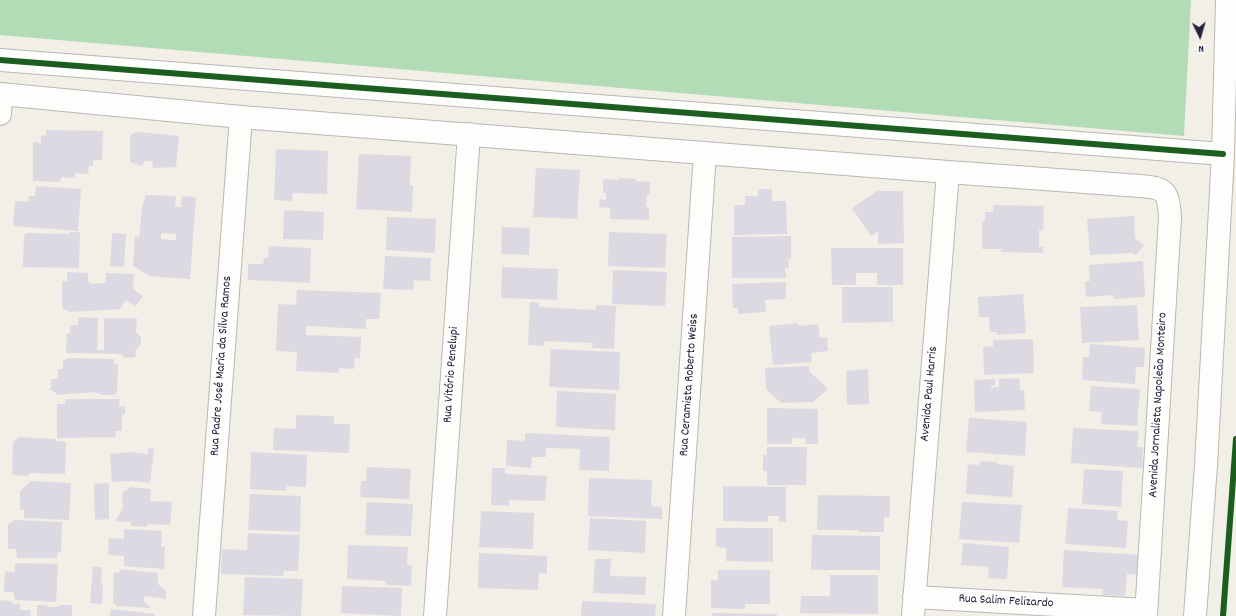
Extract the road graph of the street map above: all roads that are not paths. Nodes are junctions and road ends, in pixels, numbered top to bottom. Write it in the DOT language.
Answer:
graph roads {
  1 [pos="1227,0"];
  2 [pos="0,60"];
  3 [pos="0,101"];
  4 [pos="240,117"];
  5 [pos="469,134"];
  6 [pos="705,153"];
  7 [pos="1223,154"];
  8 [pos="948,172"];
  9 [pos="913,606"];
  10 [pos="1146,613"];
  11 [pos="204,616"];
  12 [pos="435,616"];
  13 [pos="674,616"];
  14 [pos="1195,616"];
  1 -- 7 [label="street"];
  2 -- 7 [label="street"];
  3 -- 4 [label="street"];
  4 -- 5 [label="street"];
  4 -- 11 [label="street, Rua Padre José Maria da Silva Ramos"];
  5 -- 6 [label="street"];
  5 -- 12 [label="street, Rua Vitório Penelupi"];
  6 -- 8 [label="street"];
  6 -- 13 [label="street, Rua Ceramista Roberto Weiss"];
  7 -- 14 [label="street"];
  8 -- 9 [label="street, Avenida Paul Harris"];
  8 -- 10 [label="street, Avenida Jornalista Napoleão Monteiro"];
  9 -- 10 [label="street, Rua Salim Felizardo"];
}
